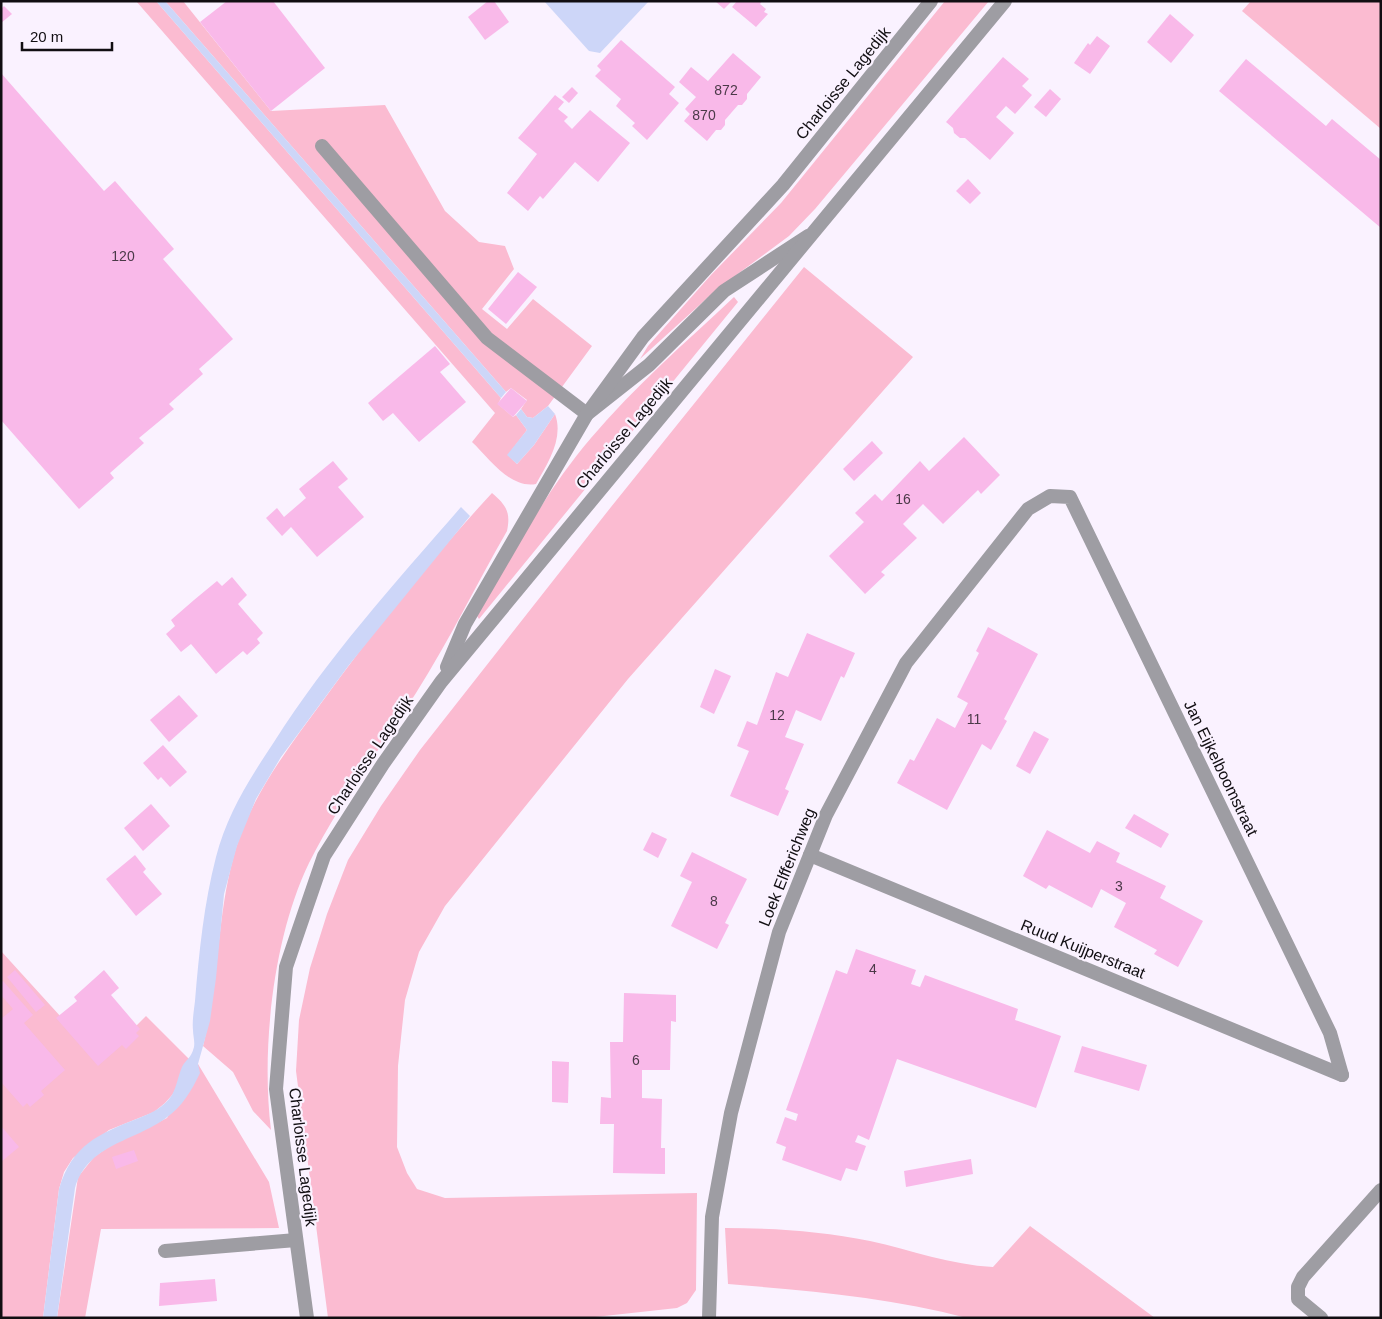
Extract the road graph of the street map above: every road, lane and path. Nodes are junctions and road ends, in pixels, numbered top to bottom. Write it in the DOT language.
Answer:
graph roads {
  1 [pos="930,1"];
  2 [pos="1005,1"];
  3 [pos="322,146"];
  4 [pos="817,230"];
  5 [pos="587,414"];
  6 [pos="1050,496"];
  7 [pos="441,682"];
  8 [pos="810,855"];
  9 [pos="1342,1075"];
  10 [pos="1381,1190"];
  11 [pos="296,1240"];
  12 [pos="165,1251"];
  13 [pos="307,1318"];
  14 [pos="709,1318"];
  15 [pos="1321,1318"];
  1 -- 5 [label="street, Charloisse Lagedijk"];
  2 -- 4 [label="street, Charloisse Lagedijk"];
  3 -- 5 [label="street"];
  4 -- 5 [label="street, Charloisse Lagedijk"];
  4 -- 7 [label="street, Charloisse Lagedijk"];
  5 -- 7 [label="street, Charloisse Lagedijk"];
  6 -- 8 [label="street, Loek Elfferichweg"];
  6 -- 9 [label="street, Jan Eijkelboomstraat"];
  7 -- 11 [label="street, Charloisse Lagedijk"];
  8 -- 9 [label="street, Ruud Kuijperstraat"];
  8 -- 14 [label="street, Loek Elfferichweg"];
  10 -- 15 [label="street"];
  11 -- 12 [label="street"];
  11 -- 13 [label="street, Charloisse Lagedijk"];
}
